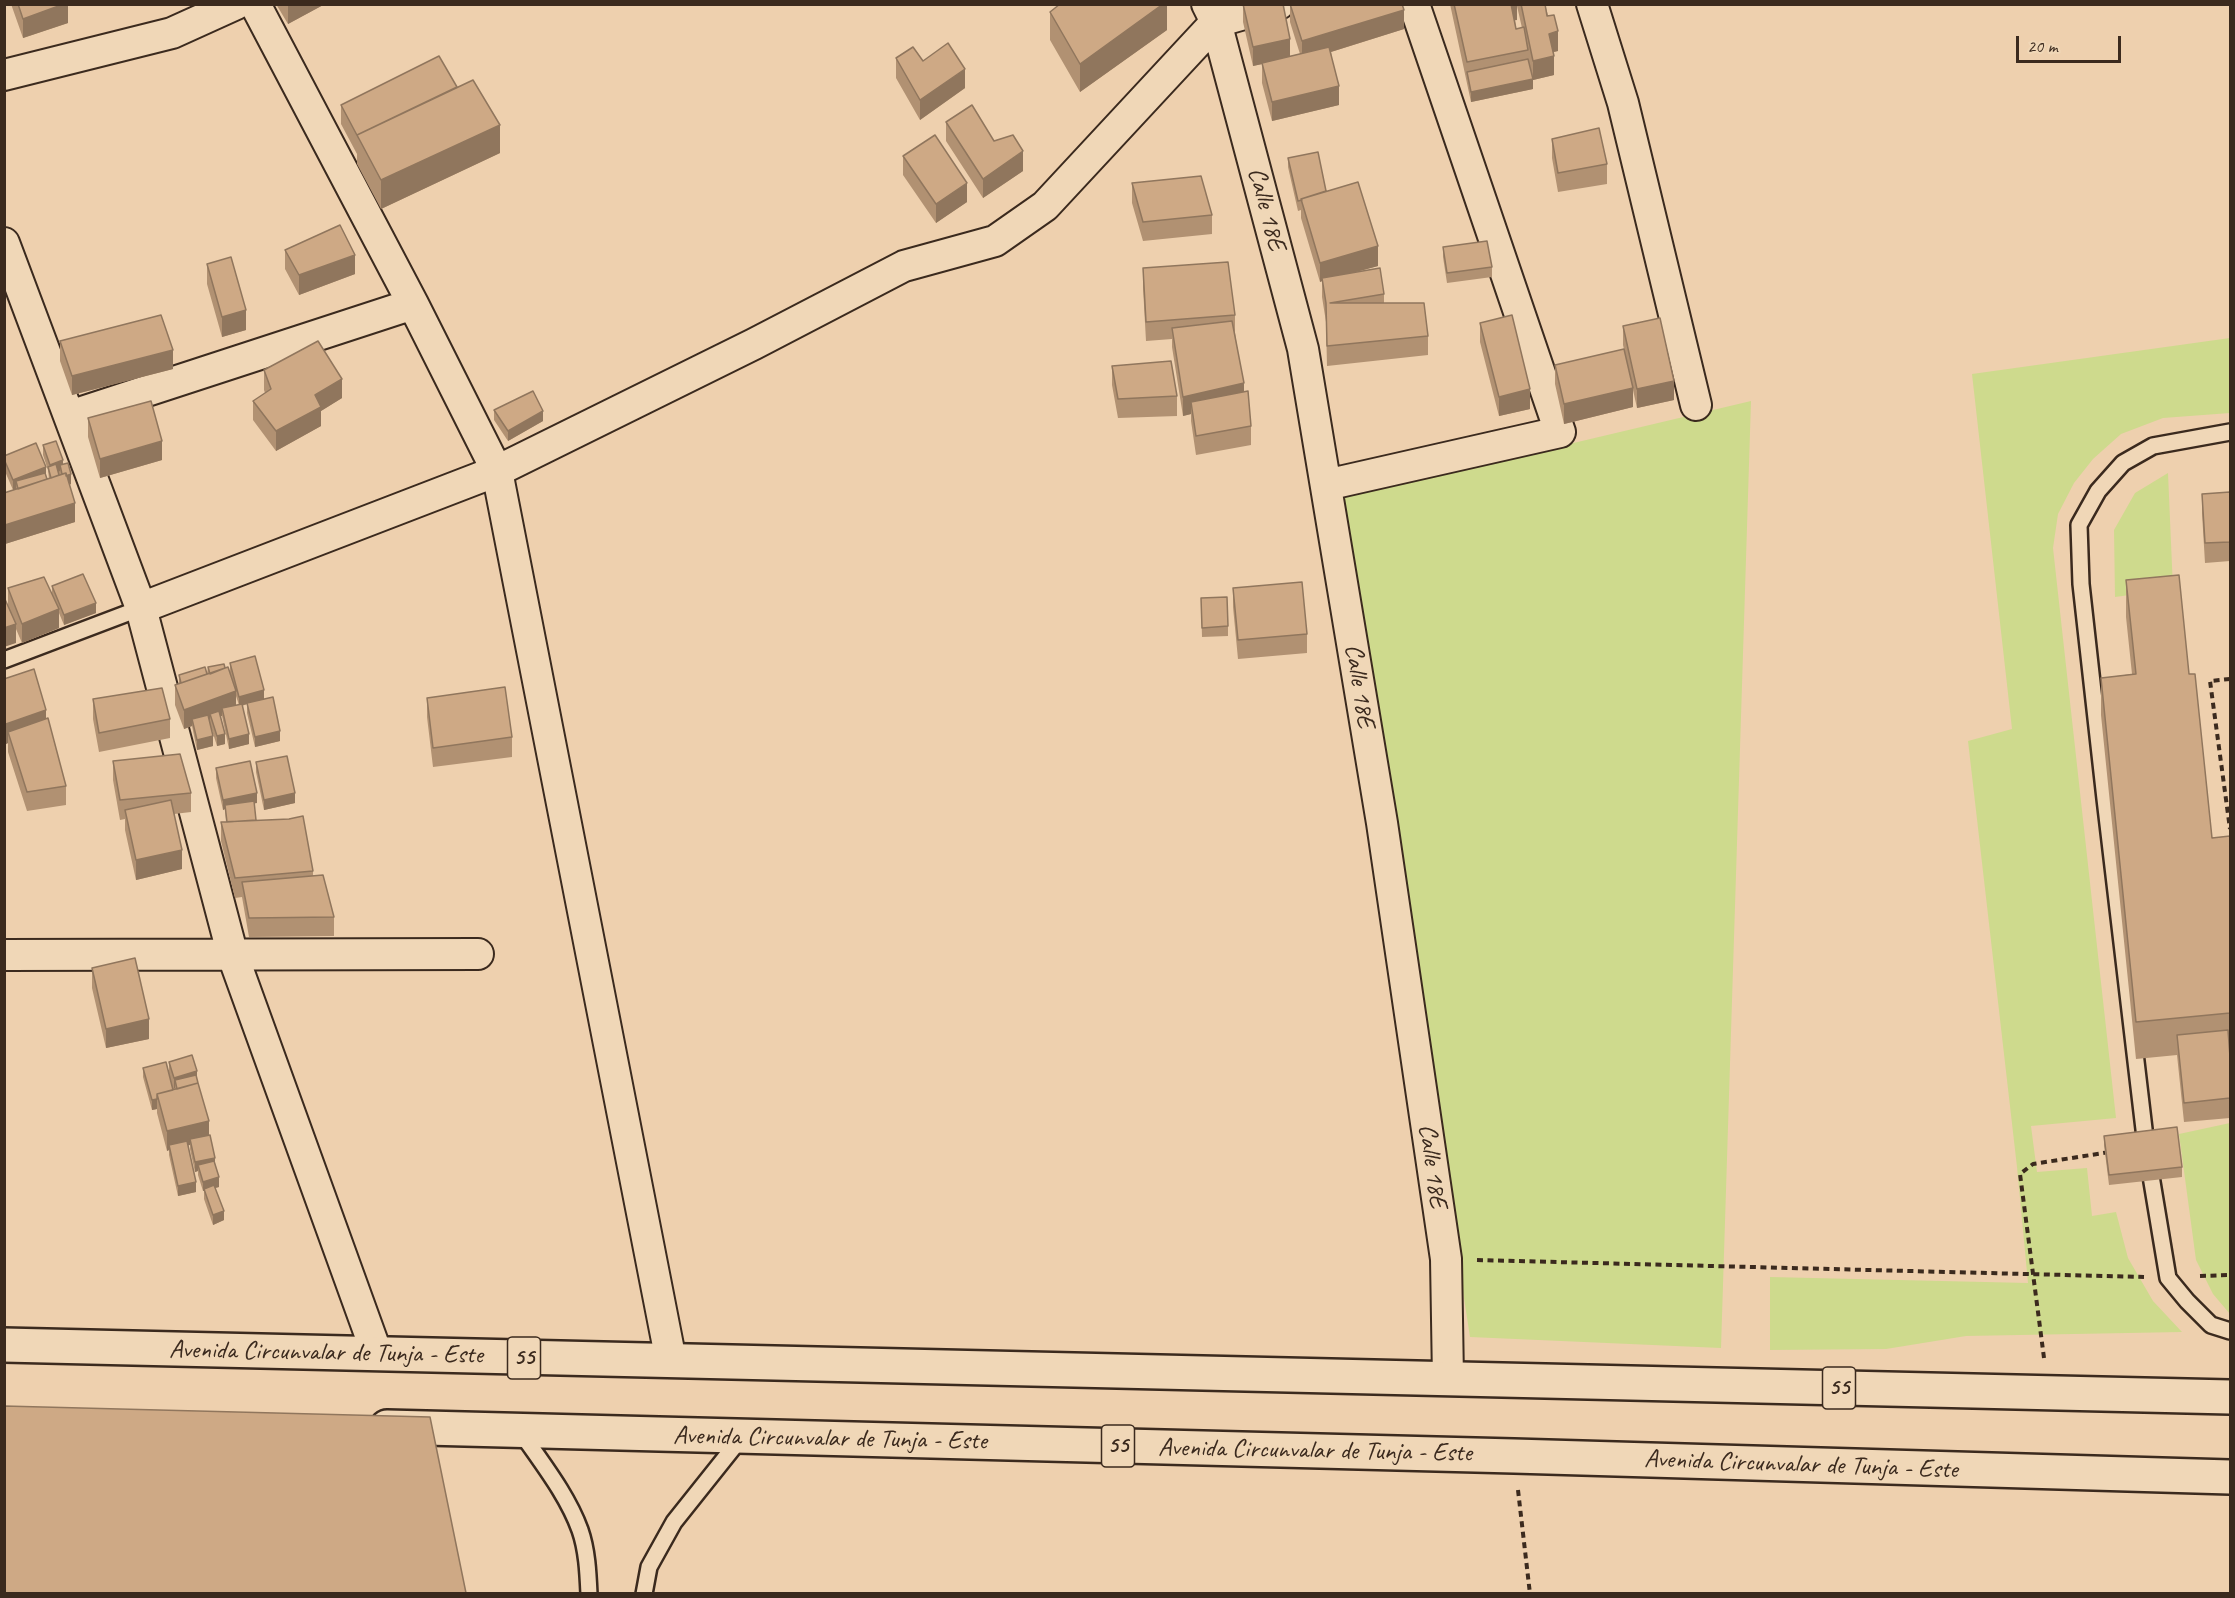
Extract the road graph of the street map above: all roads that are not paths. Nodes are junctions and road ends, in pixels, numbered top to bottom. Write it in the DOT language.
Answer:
graph roads {
  1 [pos="236,4"];
  2 [pos="255,4"];
  3 [pos="1279,4"];
  4 [pos="1414,4"];
  5 [pos="1592,4"];
  6 [pos="1212,13"];
  7 [pos="4,75"];
  8 [pos="4,243"];
  9 [pos="413,304"];
  10 [pos="1696,405"];
  11 [pos="70,416"];
  12 [pos="2230,432"];
  13 [pos="497,471"];
  14 [pos="1326,485"];
  15 [pos="141,608"];
  16 [pos="4,660"];
  17 [pos="478,954"];
  18 [pos="4,955"];
  19 [pos="232,956"];
  20 [pos="2230,1331"];
  21 [pos="4,1346"];
  22 [pos="376,1354"];
  23 [pos="671,1361"];
  24 [pos="1448,1379"];
  25 [pos="2230,1397"];
  26 [pos="352,1427"];
  27 [pos="520,1431"];
  28 [pos="741,1437"];
  29 [pos="2230,1477"];
  30 [pos="589,1593"];
  31 [pos="644,1593"];
  1 -- 7 [label="street"];
  2 -- 9 [label="street"];
  3 -- 6 [label="street"];
  4 -- 14 [label="street"];
  5 -- 10 [label="street"];
  6 -- 13 [label="street"];
  6 -- 14 [label="street, Calle 18E"];
  8 -- 11 [label="street"];
  9 -- 11 [label="street"];
  9 -- 13 [label="street"];
  11 -- 15 [label="street"];
  12 -- 20 [label="lane"];
  13 -- 15 [label="street"];
  13 -- 23 [label="street"];
  14 -- 24 [label="street, Calle 18E"];
  15 -- 16 [label="lane"];
  15 -- 19 [label="street"];
  17 -- 19 [label="street"];
  18 -- 19 [label="street"];
  19 -- 22 [label="street"];
  21 -- 22 [label="highway, Avenida Circunvalar de Tunja - Este / 55"];
  22 -- 23 [label="highway, Avenida Circunvalar de Tunja - Este / 55"];
  23 -- 24 [label="highway, Avenida Circunvalar de Tunja - Este / 55"];
  24 -- 25 [label="highway, Avenida Circunvalar de Tunja - Este / 55"];
  26 -- 27 [label="highway, Avenida Circunvalar de Tunja - Este / 55"];
  27 -- 28 [label="highway, Avenida Circunvalar de Tunja - Este / 55"];
  27 -- 30 [label="lane"];
  28 -- 29 [label="highway, Avenida Circunvalar de Tunja - Este / 55"];
  28 -- 31 [label="lane"];
}
